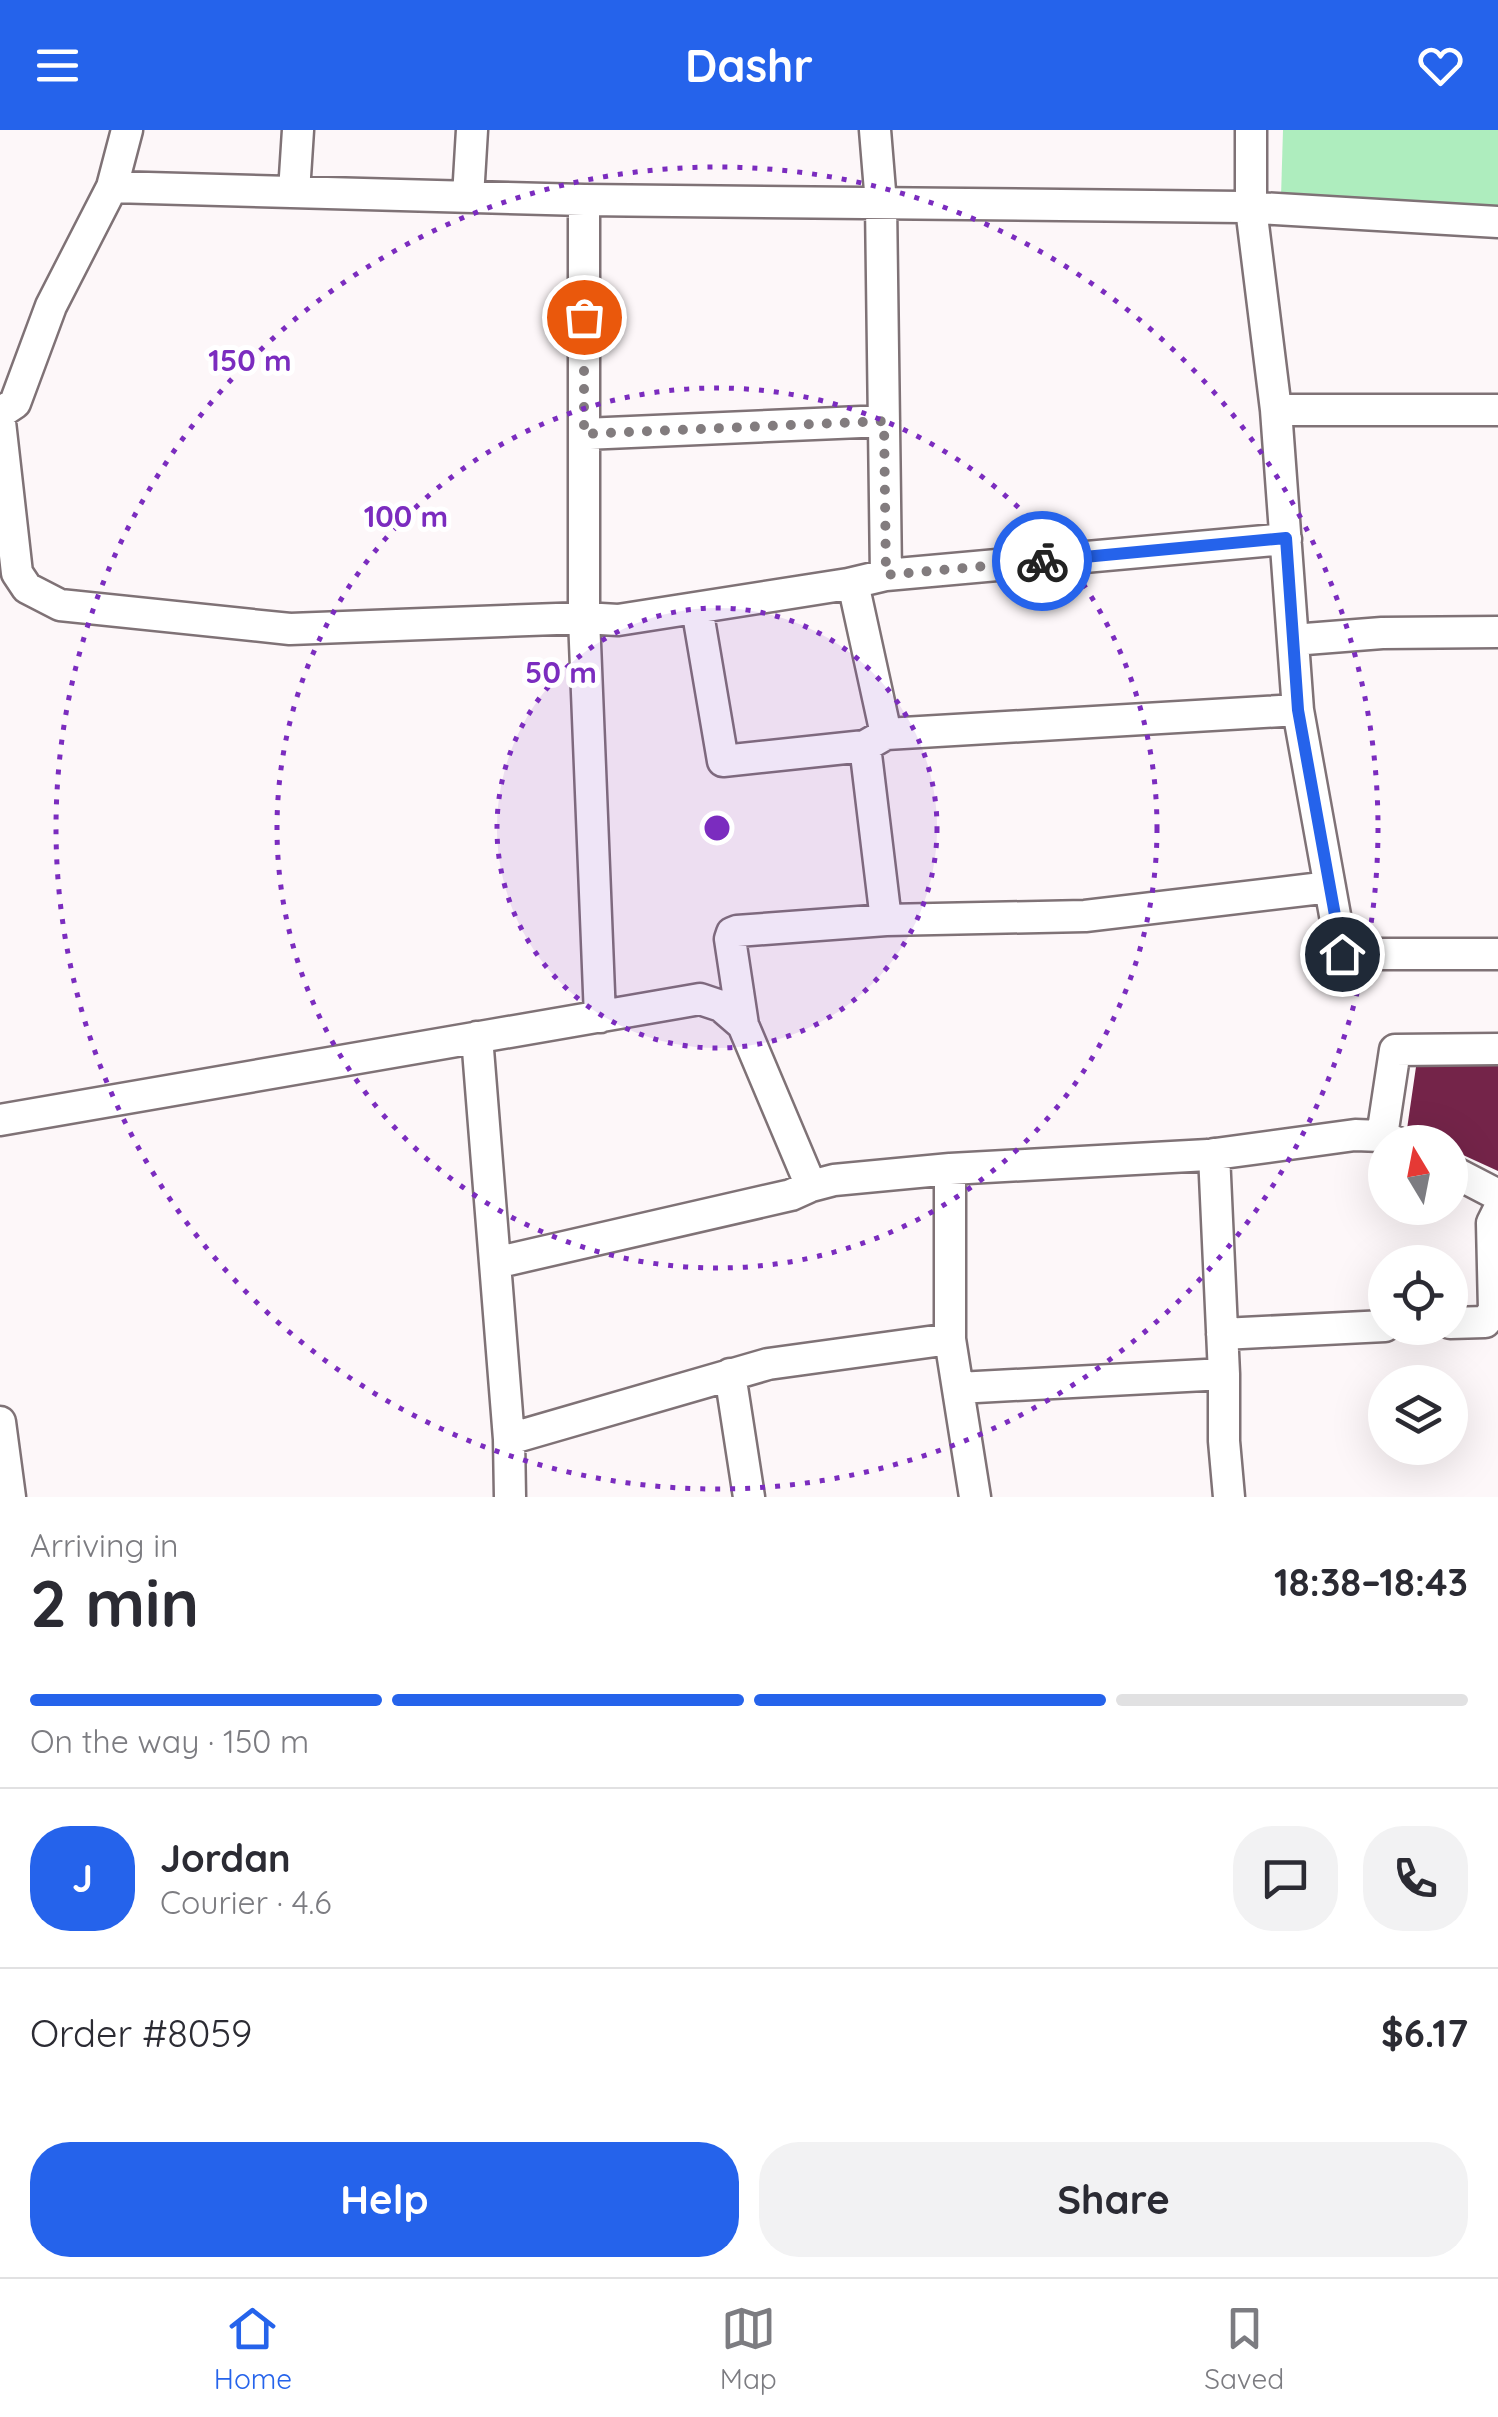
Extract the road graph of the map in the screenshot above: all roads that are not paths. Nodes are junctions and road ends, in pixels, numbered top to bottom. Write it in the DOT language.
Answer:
graph roads {
  1 [pos="126,130"];
  2 [pos="298,130"];
  3 [pos="472,130"];
  4 [pos="876,130"];
  5 [pos="1252,130"];
  6 [pos="112,188"];
  7 [pos="294,192"];
  8 [pos="468,197"];
  9 [pos="584,200"];
  10 [pos="880,203"];
  11 [pos="1251,208"];
  12 [pos="1498,222"];
  13 [pos="1276,410"];
  14 [pos="1498,410"];
  15 [pos="0,412"];
  16 [pos="884,421"];
  17 [pos="0,422"];
  18 [pos="584,434"];
  19 [pos="1286,538"];
  20 [pos="886,575"];
  21 [pos="853,582"];
  22 [pos="697,608"];
  23 [pos="584,618"];
  24 [pos="1498,632"];
  25 [pos="1293,640"];
  26 [pos="1298,710"];
  27 [pos="875,740"];
  28 [pos="1330,887"];
  29 [pos="886,920"];
  30 [pos="1498,954"];
  31 [pos="600,1016"];
  32 [pos="743,1025"];
  33 [pos="478,1037"];
  34 [pos="1498,1049"];
  35 [pos="0,1120"];
  36 [pos="1390,1125"];
  37 [pos="1368,1137"];
  38 [pos="1214,1154"];
  39 [pos="950,1169"];
  40 [pos="1468,1179"];
  41 [pos="811,1186"];
  42 [pos="1498,1195"];
  43 [pos="1498,1211"];
  44 [pos="495,1263"];
  45 [pos="1468,1322"];
  46 [pos="1368,1327"];
  47 [pos="1222,1334"];
  48 [pos="950,1339"];
  49 [pos="730,1374"];
  50 [pos="1224,1374"];
  51 [pos="958,1388"];
  52 [pos="0,1422"];
  53 [pos="509,1439"];
  54 [pos="10,1497"];
  55 [pos="510,1497"];
  56 [pos="749,1497"];
  57 [pos="975,1497"];
  58 [pos="1229,1497"];
  1 -- 6 [label="street"];
  2 -- 7 [label="street"];
  3 -- 8 [label="street"];
  4 -- 10 [label="street"];
  5 -- 11 [label="street"];
  6 -- 7 [label="street"];
  6 -- 15 [label="street"];
  7 -- 8 [label="street"];
  8 -- 9 [label="street"];
  9 -- 10 [label="street"];
  9 -- 18 [label="street"];
  10 -- 11 [label="street"];
  10 -- 16 [label="street"];
  11 -- 12 [label="street"];
  11 -- 13 [label="street"];
  13 -- 14 [label="street"];
  13 -- 19 [label="street"];
  16 -- 18 [label="street"];
  16 -- 20 [label="street"];
  17 -- 23 [label="street"];
  18 -- 23 [label="street"];
  19 -- 20 [label="street"];
  19 -- 25 [label="street"];
  20 -- 21 [label="street"];
  21 -- 22 [label="street"];
  21 -- 27 [label="street"];
  22 -- 23 [label="street"];
  22 -- 27 [label="street"];
  23 -- 31 [label="street"];
  24 -- 25 [label="street"];
  25 -- 26 [label="street"];
  26 -- 27 [label="street"];
  26 -- 28 [label="street"];
  27 -- 29 [label="street"];
  28 -- 29 [label="street"];
  28 -- 30 [label="street"];
  29 -- 32 [label="street"];
  31 -- 32 [label="street"];
  31 -- 33 [label="street"];
  32 -- 41 [label="street"];
  33 -- 35 [label="street"];
  33 -- 44 [label="street"];
  34 -- 36 [label="street"];
  37 -- 38 [label="street"];
  38 -- 39 [label="street"];
  38 -- 47 [label="street"];
  39 -- 41 [label="street"];
  39 -- 48 [label="street"];
  40 -- 42 [label="street"];
  41 -- 44 [label="street"];
  43 -- 45 [label="street"];
  44 -- 53 [label="street"];
  46 -- 47 [label="street"];
  47 -- 50 [label="street"];
  48 -- 49 [label="street"];
  48 -- 51 [label="street"];
  49 -- 53 [label="street"];
  49 -- 56 [label="street"];
  50 -- 51 [label="street"];
  50 -- 58 [label="street"];
  51 -- 57 [label="street"];
  52 -- 54 [label="street"];
  53 -- 55 [label="street"];
}
